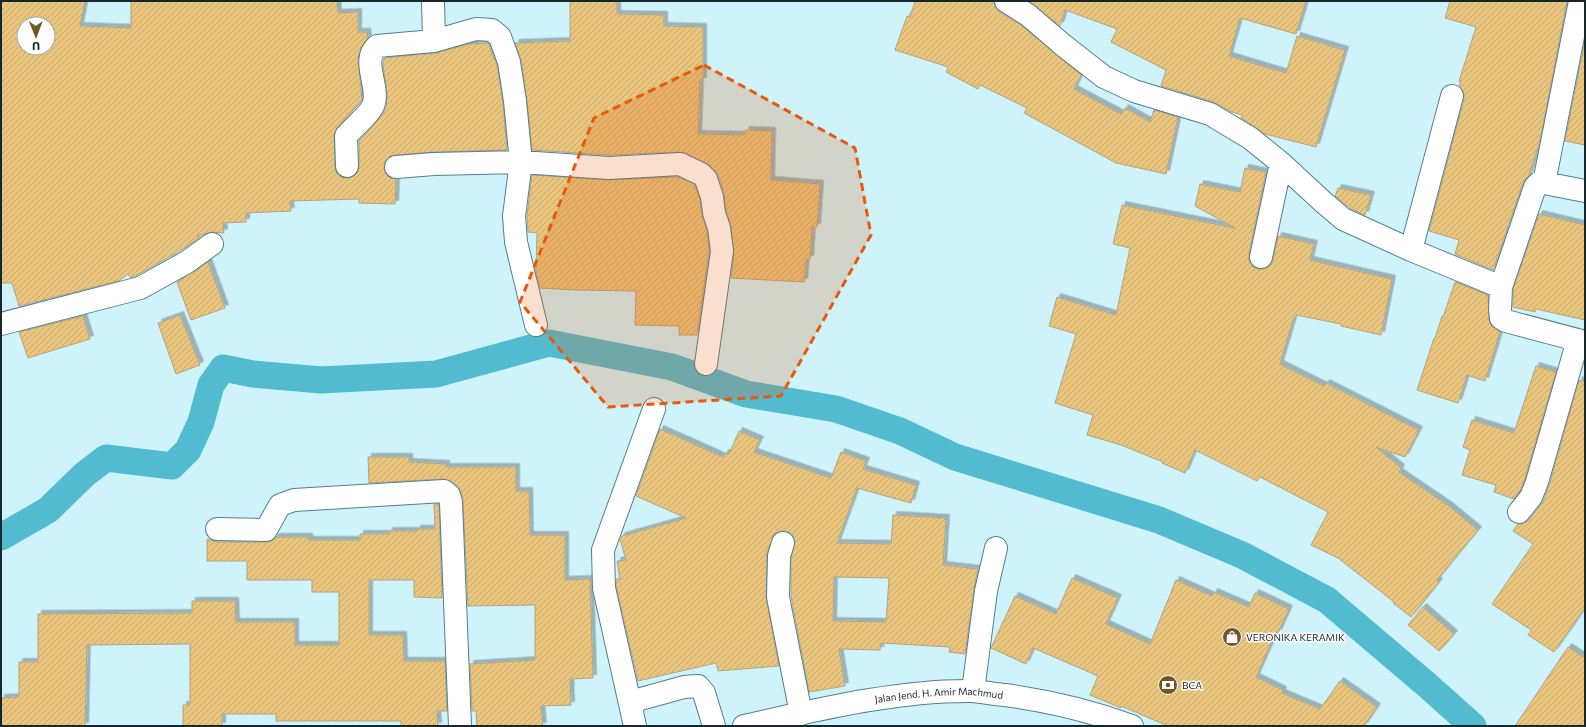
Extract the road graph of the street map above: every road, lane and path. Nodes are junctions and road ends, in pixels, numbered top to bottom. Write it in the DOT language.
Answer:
graph roads {
  1 [pos="434,1"];
  2 [pos="1006,1"];
  3 [pos="1580,1"];
  4 [pos="434,41"];
  5 [pos="1452,96"];
  6 [pos="521,162"];
  7 [pos="1281,163"];
  8 [pos="347,166"];
  9 [pos="396,167"];
  10 [pos="1544,182"];
  11 [pos="1585,191"];
  12 [pos="212,244"];
  13 [pos="1411,250"];
  14 [pos="1261,257"];
  15 [pos="1501,287"];
  16 [pos="1,324"];
  17 [pos="536,325"];
  18 [pos="1582,341"];
  19 [pos="706,364"];
  20 [pos="654,409"];
  21 [pos="1519,512"];
  22 [pos="217,529"];
  23 [pos="782,543"];
  24 [pos="996,548"];
  25 [pos="973,691"];
  26 [pos="630,702"];
  27 [pos="801,714"];
  28 [pos="460,726"];
  29 [pos="635,726"];
  30 [pos="714,726"];
  31 [pos="744,726"];
  32 [pos="1132,726"];
  1 -- 4 [label="main road"];
  2 -- 7 [label="main road"];
  3 -- 10 [label="main road"];
  4 -- 6 [label="main road"];
  4 -- 8 [label="main road"];
  5 -- 13 [label="main road"];
  6 -- 9 [label="main road"];
  6 -- 17 [label="main road"];
  6 -- 19 [label="main road"];
  7 -- 13 [label="main road"];
  7 -- 14 [label="main road"];
  10 -- 11 [label="main road"];
  10 -- 15 [label="main road"];
  12 -- 16 [label="main road"];
  13 -- 15 [label="main road"];
  15 -- 18 [label="main road"];
  18 -- 21 [label="main road"];
  20 -- 26 [label="main road"];
  22 -- 28 [label="main road"];
  23 -- 27 [label="main road"];
  24 -- 25 [label="main road"];
  25 -- 27 [label="main road, Jalan Jend. H. Amir Machmud"];
  25 -- 32 [label="main road, Jalan Jend. H. Amir Machmud"];
  26 -- 29 [label="main road"];
  26 -- 30 [label="main road"];
  27 -- 31 [label="main road, Jalan Jend. H. Amir Machmud"];
}
